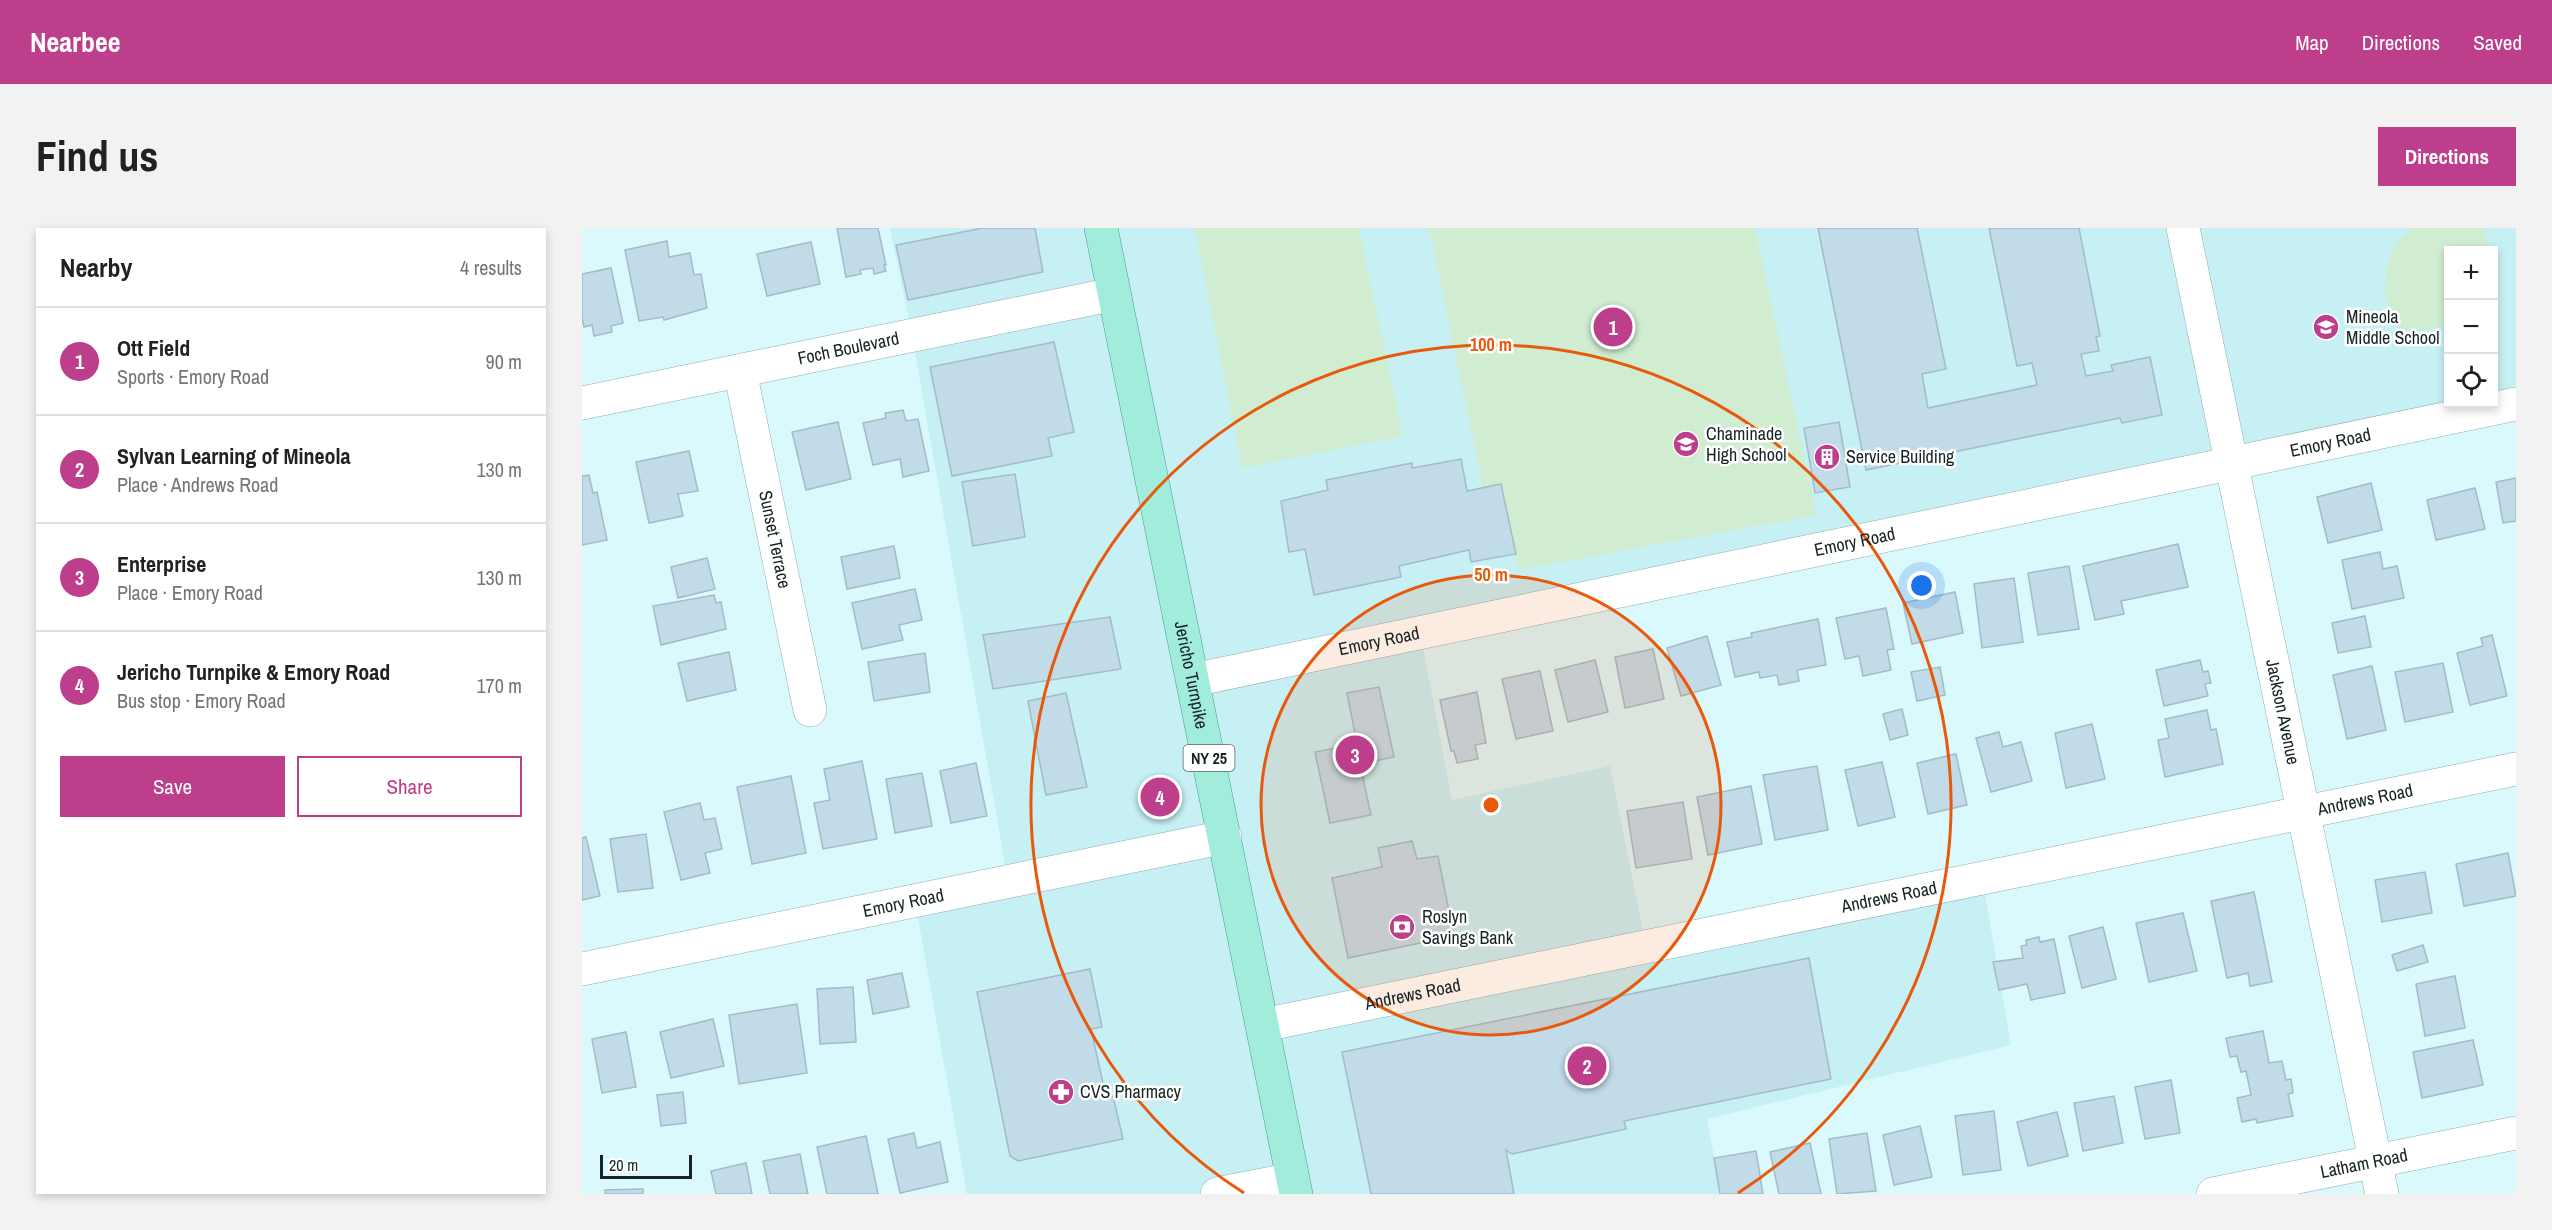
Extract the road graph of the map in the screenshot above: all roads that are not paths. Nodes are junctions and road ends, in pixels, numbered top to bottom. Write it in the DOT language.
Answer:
graph roads {
  1 [pos="1101,228"];
  2 [pos="2184,228"];
  3 [pos="1114,294"];
  4 [pos="740,371"];
  5 [pos="582,403"];
  6 [pos="2516,404"];
  7 [pos="2232,463"];
  8 [pos="1193,680"];
  9 [pos="810,710"];
  10 [pos="2516,769"];
  11 [pos="2304,812"];
  12 [pos="1225,837"];
  13 [pos="582,969"];
  14 [pos="1263,1025"];
  15 [pos="2516,1133"];
  16 [pos="2376,1161"];
  17 [pos="1294,1186"];
  18 [pos="1217,1194"];
  19 [pos="2213,1194"];
  20 [pos="2382,1194"];
  1 -- 3 [label="main road, Jericho Turnpike / NY 25"];
  2 -- 7 [label="street, Jackson Avenue"];
  3 -- 4 [label="street, Foch Boulevard"];
  3 -- 8 [label="main road, Jericho Turnpike / NY 25"];
  4 -- 5 [label="street, Foch Boulevard"];
  4 -- 9 [label="street, Sunset Terrace"];
  6 -- 7 [label="street, Emory Road"];
  7 -- 8 [label="street, Emory Road"];
  7 -- 11 [label="street, Jackson Avenue"];
  8 -- 12 [label="main road, Jericho Turnpike / NY 25"];
  10 -- 11 [label="street, Andrews Road"];
  11 -- 14 [label="street, Andrews Road"];
  11 -- 16 [label="street, Jackson Avenue"];
  12 -- 13 [label="street, Emory Road"];
  12 -- 14 [label="main road, Jericho Turnpike / NY 25"];
  14 -- 17 [label="main road, Jericho Turnpike / NY 25"];
  15 -- 16 [label="street, Latham Road"];
  16 -- 19 [label="street, Latham Road"];
  16 -- 20 [label="street, Jackson Avenue"];
  17 -- 18 [label="street"];
}
